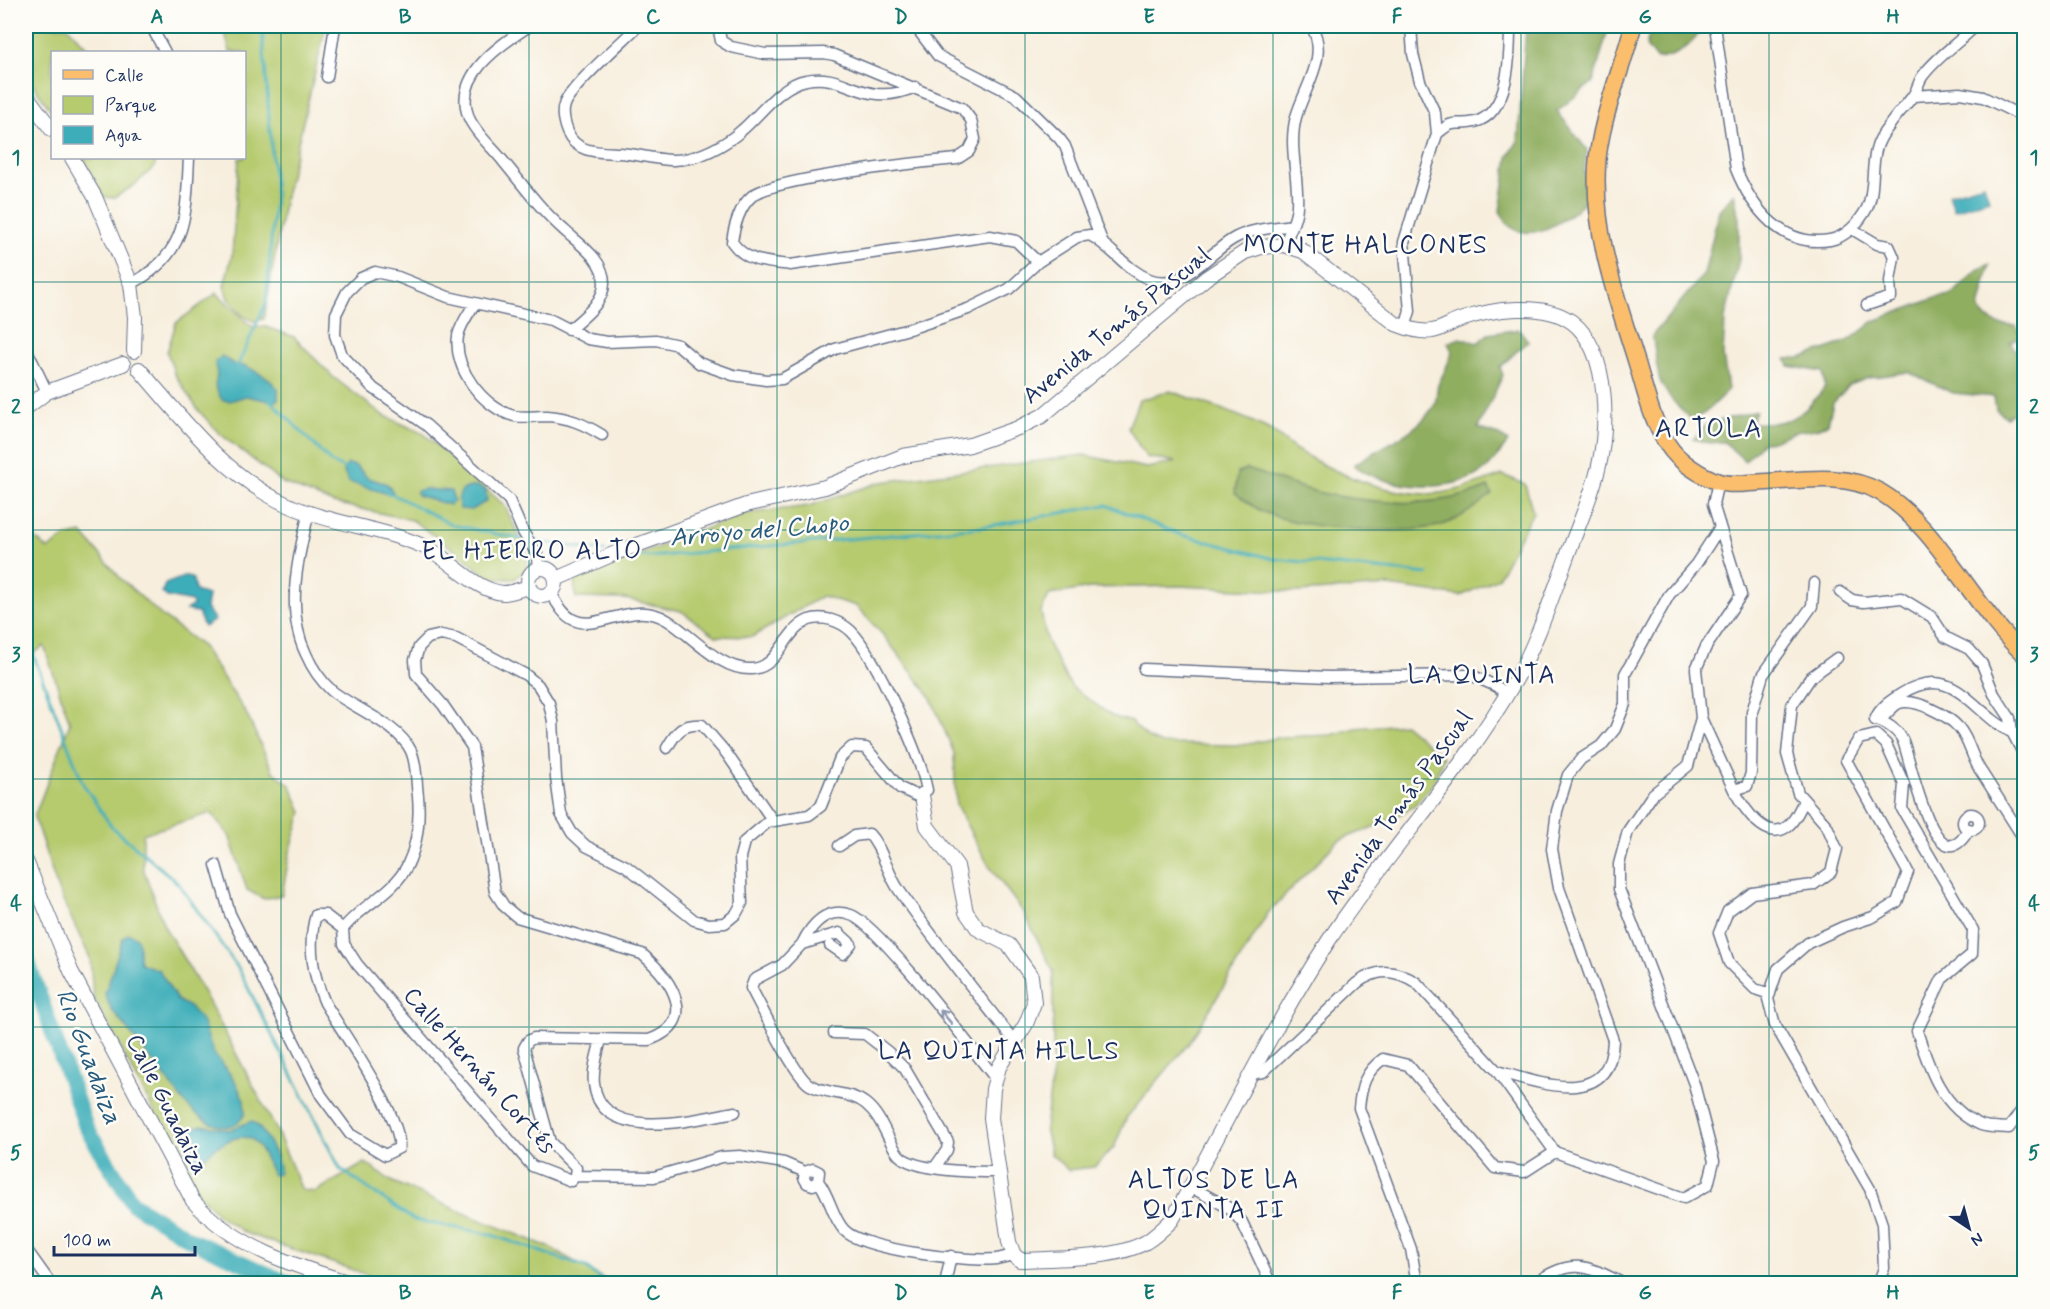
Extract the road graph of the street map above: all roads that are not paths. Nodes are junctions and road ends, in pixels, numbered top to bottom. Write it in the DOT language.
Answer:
graph roads {
  1 [pos="151,26"];
  2 [pos="334,26"];
  3 [pos="529,26"];
  4 [pos="638,26"];
  5 [pos="718,26"];
  6 [pos="915,26"];
  7 [pos="1311,26"];
  8 [pos="1412,26"];
  9 [pos="1510,26"];
  10 [pos="1633,26"];
  11 [pos="1715,26"];
  12 [pos="1975,26"];
  13 [pos="164,51"];
  14 [pos="327,77"];
  15 [pos="915,87"];
  16 [pos="26,95"];
  17 [pos="1913,96"];
  18 [pos="1435,113"];
  19 [pos="2025,117"];
  20 [pos="1452,122"];
  21 [pos="51,128"];
  22 [pos="1437,134"];
  23 [pos="73,159"];
  24 [pos="189,159"];
  25 [pos="1292,225"];
  26 [pos="1852,229"];
  27 [pos="1102,241"];
  28 [pos="1284,245"];
  29 [pos="1038,262"];
  30 [pos="131,285"];
  31 [pos="475,303"];
  32 [pos="1867,305"];
  33 [pos="1405,328"];
  34 [pos="569,330"];
  35 [pos="26,348"];
  36 [pos="134,351"];
  37 [pos="123,364"];
  38 [pos="140,369"];
  39 [pos="47,392"];
  40 [pos="26,408"];
  41 [pos="602,435"];
  42 [pos="1718,482"];
  43 [pos="309,512"];
  44 [pos="1720,527"];
  45 [pos="538,568"];
  46 [pos="556,579"];
  47 [pos="1814,583"];
  48 [pos="529,587"];
  49 [pos="1840,592"];
  50 [pos="551,593"];
  51 [pos="2021,647"];
  52 [pos="1837,658"];
  53 [pos="1144,669"];
  54 [pos="1507,694"];
  55 [pos="1701,718"];
  56 [pos="1881,720"];
  57 [pos="2012,732"];
  58 [pos="2025,741"];
  59 [pos="667,748"];
  60 [pos="2025,755"];
  61 [pos="1734,790"];
  62 [pos="922,795"];
  63 [pos="1804,801"];
  64 [pos="773,821"];
  65 [pos="1969,829"];
  66 [pos="2025,839"];
  67 [pos="839,846"];
  68 [pos="26,861"];
  69 [pos="216,865"];
  70 [pos="343,929"];
  71 [pos="802,944"];
  72 [pos="830,945"];
  73 [pos="1770,994"];
  74 [pos="834,1033"];
  75 [pos="601,1039"];
  76 [pos="1014,1041"];
  77 [pos="1497,1071"];
  78 [pos="1250,1074"];
  79 [pos="996,1079"];
  80 [pos="2025,1107"];
  81 [pos="735,1112"];
  82 [pos="1556,1152"];
  83 [pos="935,1167"];
  84 [pos="1000,1172"];
  85 [pos="575,1176"];
  86 [pos="1191,1187"];
  87 [pos="26,1249"];
  88 [pos="1014,1255"];
  89 [pos="951,1256"];
  90 [pos="51,1284"];
  91 [pos="354,1284"];
  92 [pos="945,1284"];
  93 [pos="1271,1284"];
  94 [pos="1418,1284"];
  95 [pos="1533,1284"];
  96 [pos="1624,1284"];
  97 [pos="1878,1284"];
  1 -- 13 [label="street"];
  2 -- 14 [label="street"];
  3 -- 34 [label="street"];
  4 -- 15 [label="street"];
  5 -- 15 [label="street"];
  6 -- 27 [label="street"];
  7 -- 25 [label="street"];
  8 -- 18 [label="street"];
  9 -- 20 [label="street"];
  10 -- 42 [label="main road"];
  11 -- 26 [label="street"];
  12 -- 17 [label="street"];
  15 -- 29 [label="street"];
  16 -- 21 [label="street"];
  17 -- 19 [label="street"];
  17 -- 26 [label="street"];
  18 -- 20 [label="street"];
  18 -- 22 [label="street"];
  20 -- 22 [label="street"];
  22 -- 33 [label="street"];
  23 -- 30 [label="street"];
  24 -- 30 [label="street"];
  25 -- 27 [label="street"];
  25 -- 28 [label="street"];
  26 -- 32 [label="street"];
  27 -- 29 [label="street"];
  28 -- 33 [label="street"];
  28 -- 46 [label="street, Avenida Tomás Pascual"];
  29 -- 34 [label="street"];
  30 -- 36 [label="street"];
  31 -- 34 [label="street"];
  31 -- 41 [label="street"];
  31 -- 45 [label="street"];
  33 -- 54 [label="street, Avenida Tomás Pascual"];
  35 -- 39 [label="street"];
  36 -- 37 [label="street"];
  36 -- 38 [label="street"];
  37 -- 38 [label="street"];
  37 -- 39 [label="street"];
  38 -- 43 [label="street"];
  39 -- 40 [label="street"];
  42 -- 44 [label="street"];
  42 -- 51 [label="main road"];
  43 -- 48 [label="street"];
  43 -- 70 [label="street"];
  44 -- 55 [label="street"];
  44 -- 77 [label="street"];
  45 -- 46 [label="street"];
  45 -- 48 [label="street"];
  46 -- 50 [label="street"];
  47 -- 61 [label="street"];
  48 -- 50 [label="street"];
  49 -- 57 [label="street"];
  50 -- 62 [label="street"];
  52 -- 63 [label="street"];
  53 -- 54 [label="street"];
  54 -- 78 [label="street, Avenida Tomás Pascual"];
  55 -- 61 [label="street"];
  55 -- 82 [label="street"];
  56 -- 57 [label="street"];
  56 -- 65 [label="street"];
  56 -- 66 [label="street"];
  57 -- 58 [label="street"];
  57 -- 60 [label="street"];
  59 -- 64 [label="street"];
  61 -- 63 [label="street"];
  62 -- 64 [label="street, Calle Hernán Cortés"];
  62 -- 76 [label="street"];
  63 -- 73 [label="street"];
  64 -- 75 [label="street, Calle Hernán Cortés"];
  67 -- 76 [label="street"];
  68 -- 91 [label="street, Calle Guadaiza"];
  69 -- 70 [label="street"];
  70 -- 85 [label="street, Calle Hernán Cortés"];
  71 -- 72 [label="street"];
  79 -- 71 [label="street, one-way"];
  71 -- 83 [label="street"];
  73 -- 80 [label="street"];
  73 -- 97 [label="street"];
  74 -- 83 [label="street"];
  75 -- 81 [label="street"];
  75 -- 85 [label="street, Calle Hernán Cortés"];
  76 -- 79 [label="street"];
  77 -- 78 [label="street"];
  77 -- 82 [label="street"];
  78 -- 86 [label="street, Avenida Tomás Pascual"];
  79 -- 84 [label="street"];
  82 -- 94 [label="street"];
  83 -- 84 [label="street"];
  84 -- 88 [label="street"];
  85 -- 89 [label="street"];
  86 -- 88 [label="street, Avenida Tomás Pascual"];
  86 -- 93 [label="street"];
  87 -- 90 [label="street"];
  88 -- 89 [label="street"];
  89 -- 92 [label="street"];
  95 -- 96 [label="street"];
}
